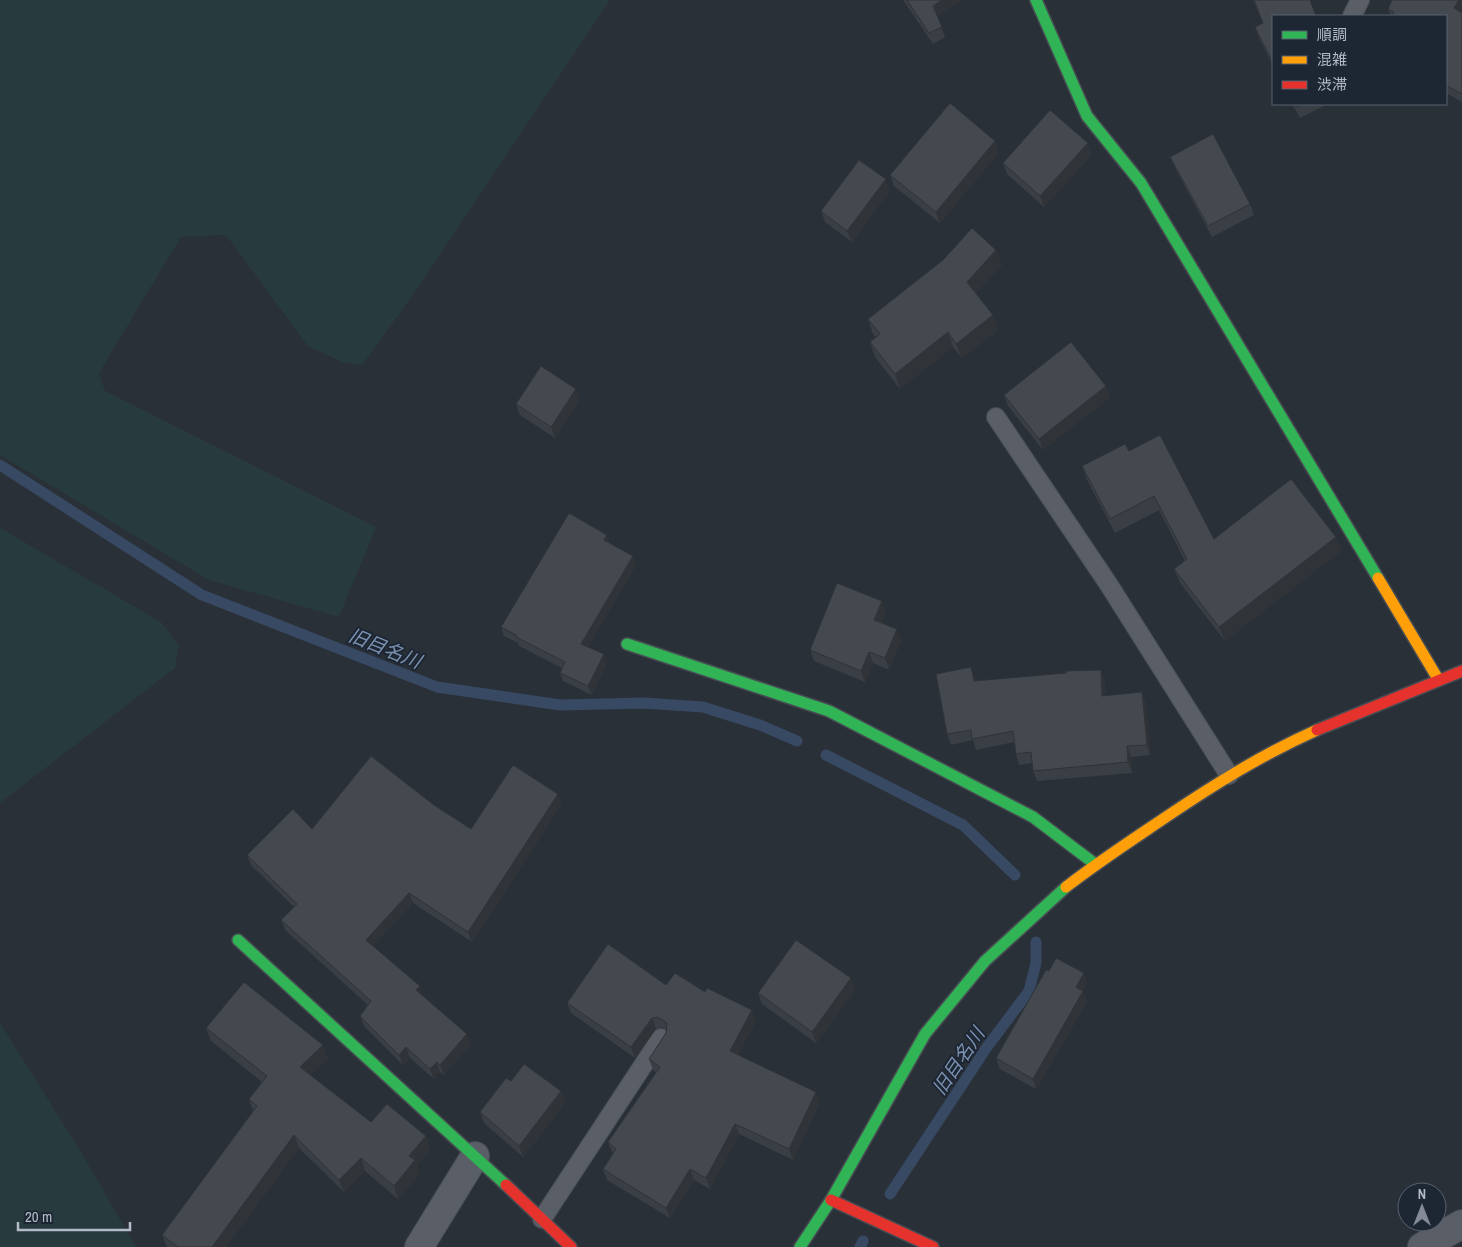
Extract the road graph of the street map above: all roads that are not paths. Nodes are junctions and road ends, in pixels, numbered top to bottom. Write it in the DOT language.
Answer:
graph roads {
  1 [pos="1036,0"];
  2 [pos="1360,0"];
  3 [pos="1352,15"];
  4 [pos="996,416"];
  5 [pos="627,644"];
  6 [pos="1462,671"];
  7 [pos="1438,679"];
  8 [pos="1229,775"];
  9 [pos="1095,864"];
  10 [pos="238,940"];
  11 [pos="661,1038"];
  12 [pos="475,1156"];
  13 [pos="831,1200"];
  14 [pos="542,1219"];
  15 [pos="1462,1224"];
  16 [pos="418,1247"];
  17 [pos="571,1247"];
  18 [pos="800,1247"];
  19 [pos="933,1247"];
  20 [pos="1422,1247"];
  1 -- 7 [label="street"];
  2 -- 3 [label="lane"];
  4 -- 8 [label="lane"];
  5 -- 9 [label="street"];
  6 -- 7 [label="street"];
  7 -- 8 [label="street"];
  8 -- 9 [label="street"];
  9 -- 13 [label="street"];
  10 -- 12 [label="street"];
  11 -- 14 [label="lane"];
  12 -- 14 [label="street"];
  12 -- 16 [label="street"];
  13 -- 18 [label="street"];
  13 -- 19 [label="street"];
  14 -- 17 [label="street"];
  15 -- 20 [label="street"];
}
